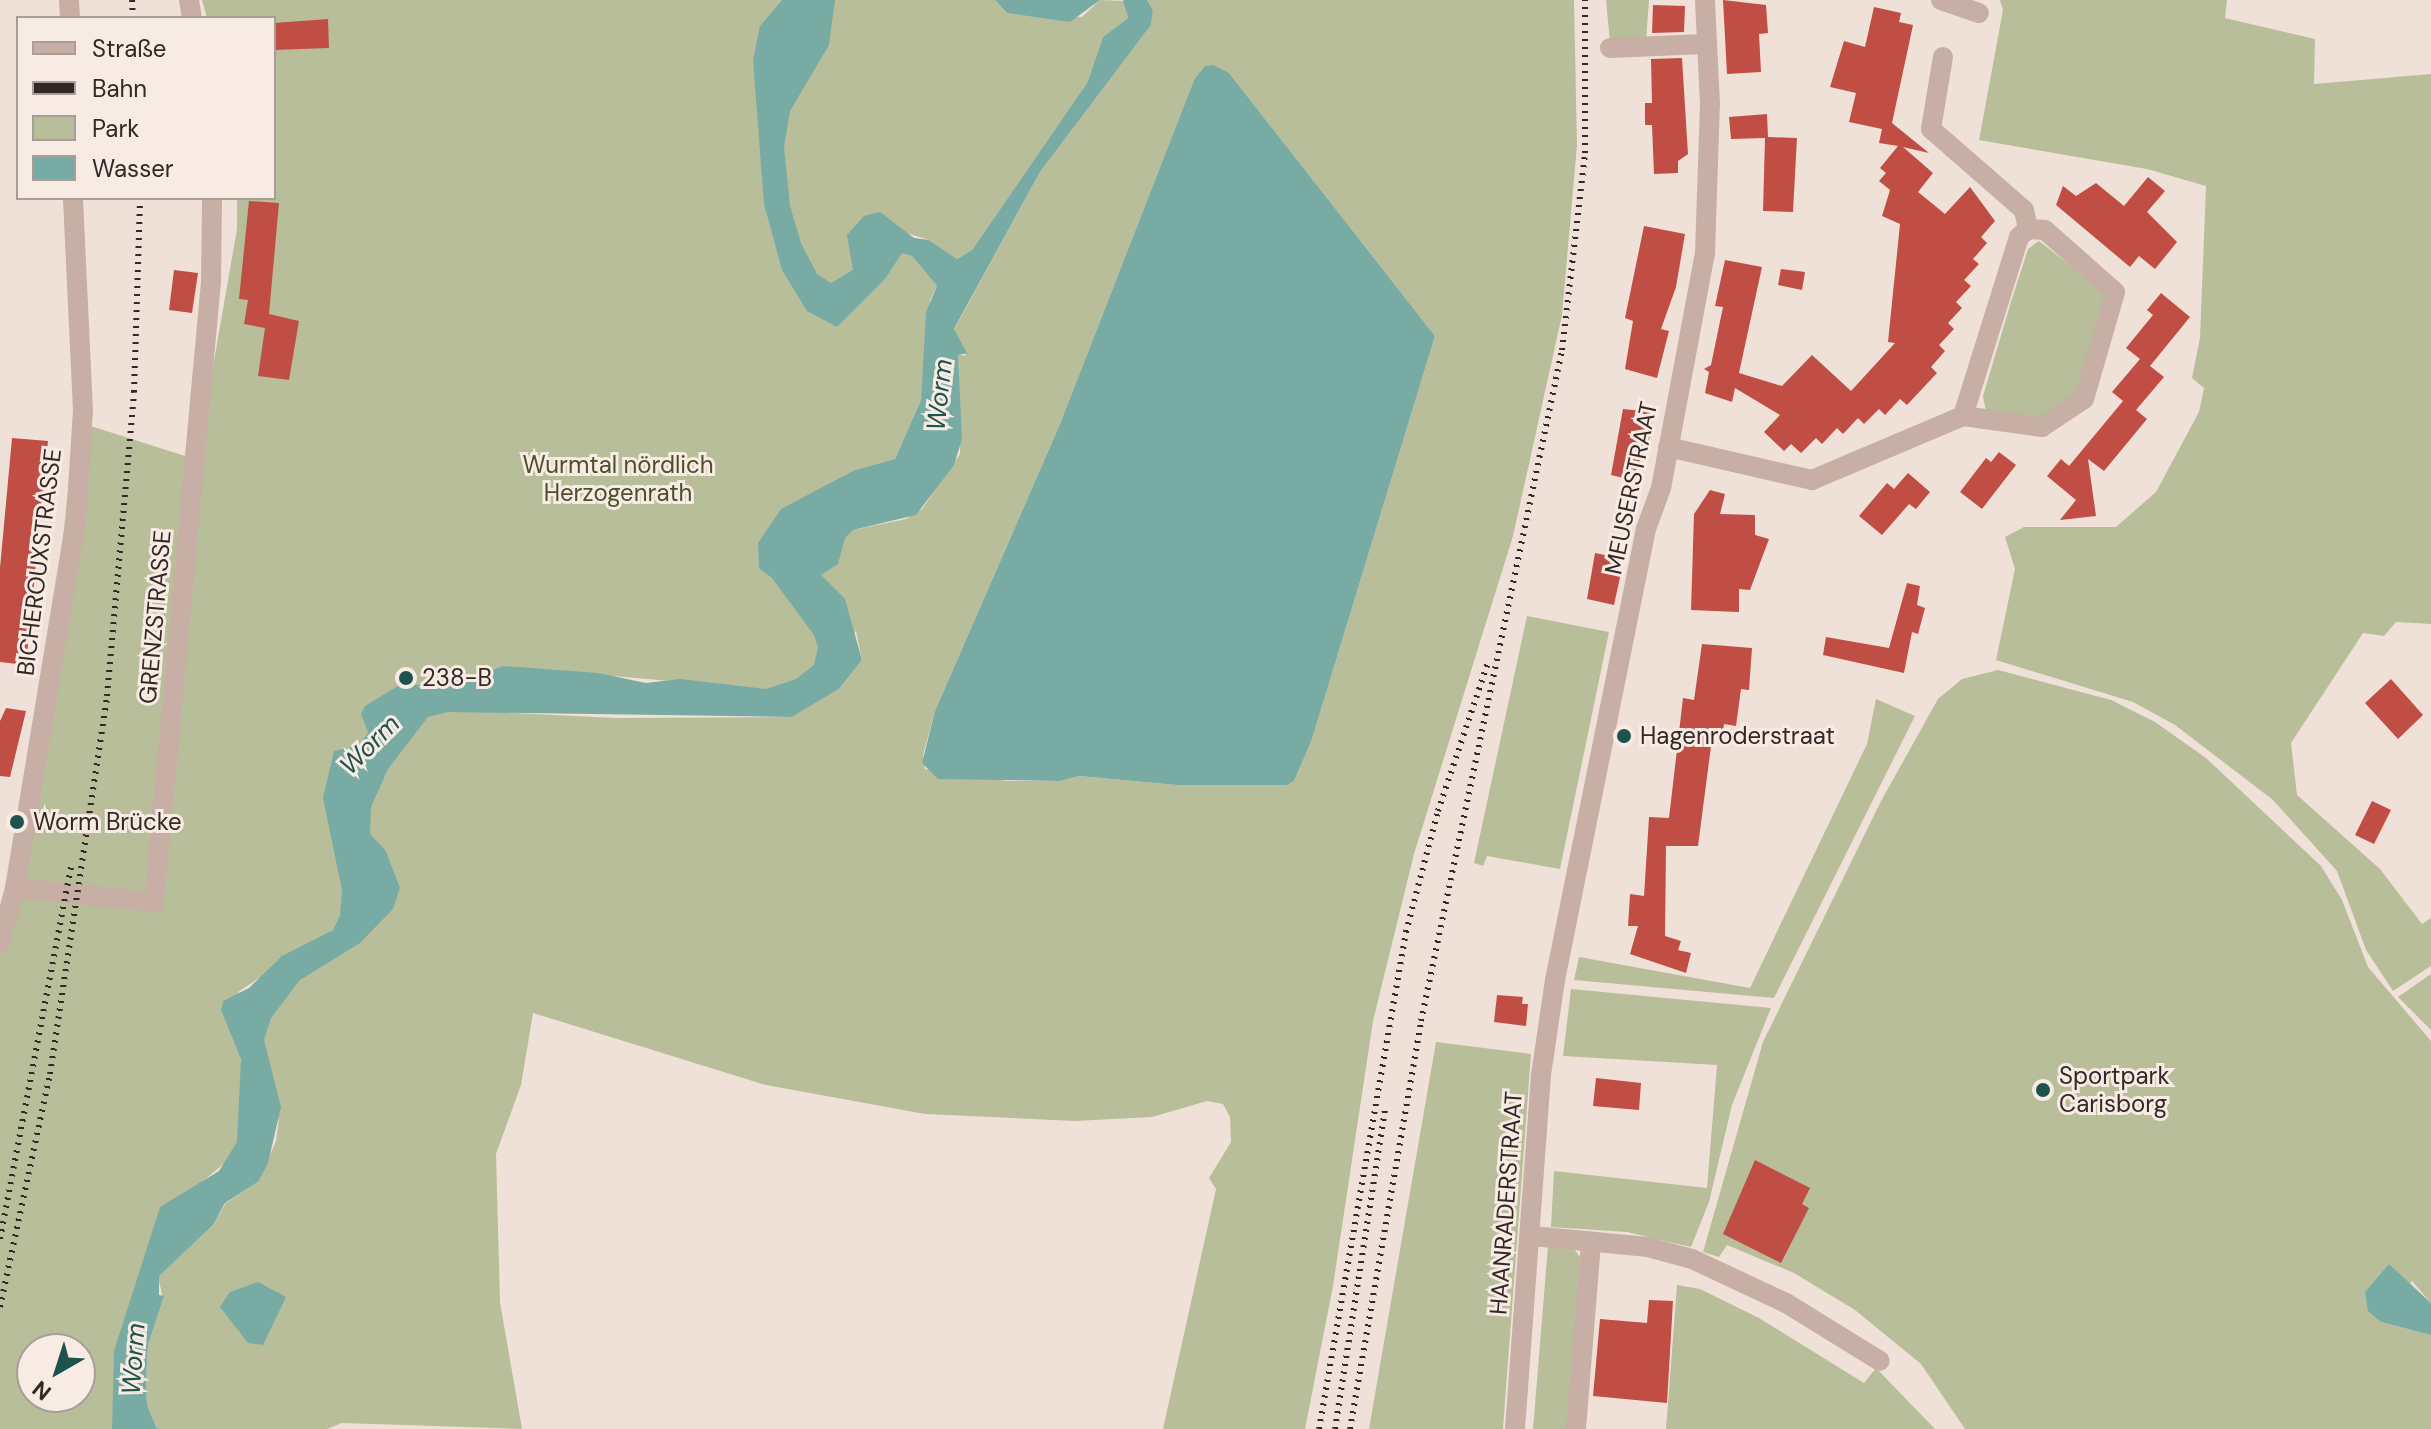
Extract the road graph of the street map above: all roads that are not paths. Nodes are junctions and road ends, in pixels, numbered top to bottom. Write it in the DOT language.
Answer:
graph roads {
  1 [pos="1705,0"];
  2 [pos="1941,0"];
  3 [pos="1979,13"];
  4 [pos="1705,44"];
  5 [pos="1610,48"];
  6 [pos="1943,57"];
  7 [pos="73,200"];
  8 [pos="212,200"];
  9 [pos="2028,229"];
  10 [pos="1963,416"];
  11 [pos="1668,447"];
  12 [pos="15,888"];
  13 [pos="0,943"];
  14 [pos="1555,980"];
  15 [pos="1532,1236"];
  16 [pos="1591,1242"];
  17 [pos="1880,1361"];
  18 [pos="1515,1429"];
  19 [pos="1576,1429"];
  1 -- 4 [label="street, MEUSERSTRAAT"];
  2 -- 3 [label="street"];
  4 -- 5 [label="street"];
  4 -- 11 [label="street, MEUSERSTRAAT"];
  6 -- 9 [label="street"];
  7 -- 12 [label="street, BICHEROUXSTRASSE"];
  8 -- 12 [label="street, GRENZSTRASSE"];
  9 -- 10 [label="street"];
  9 -- 10 [label="street"];
  10 -- 11 [label="street"];
  11 -- 14 [label="street, MEUSERSTRAAT"];
  12 -- 13 [label="street"];
  14 -- 15 [label="street, HAANRADERSTRAAT"];
  15 -- 16 [label="street"];
  15 -- 18 [label="street, HAANRADERSTRAAT"];
  16 -- 17 [label="street"];
  16 -- 19 [label="street"];
}
